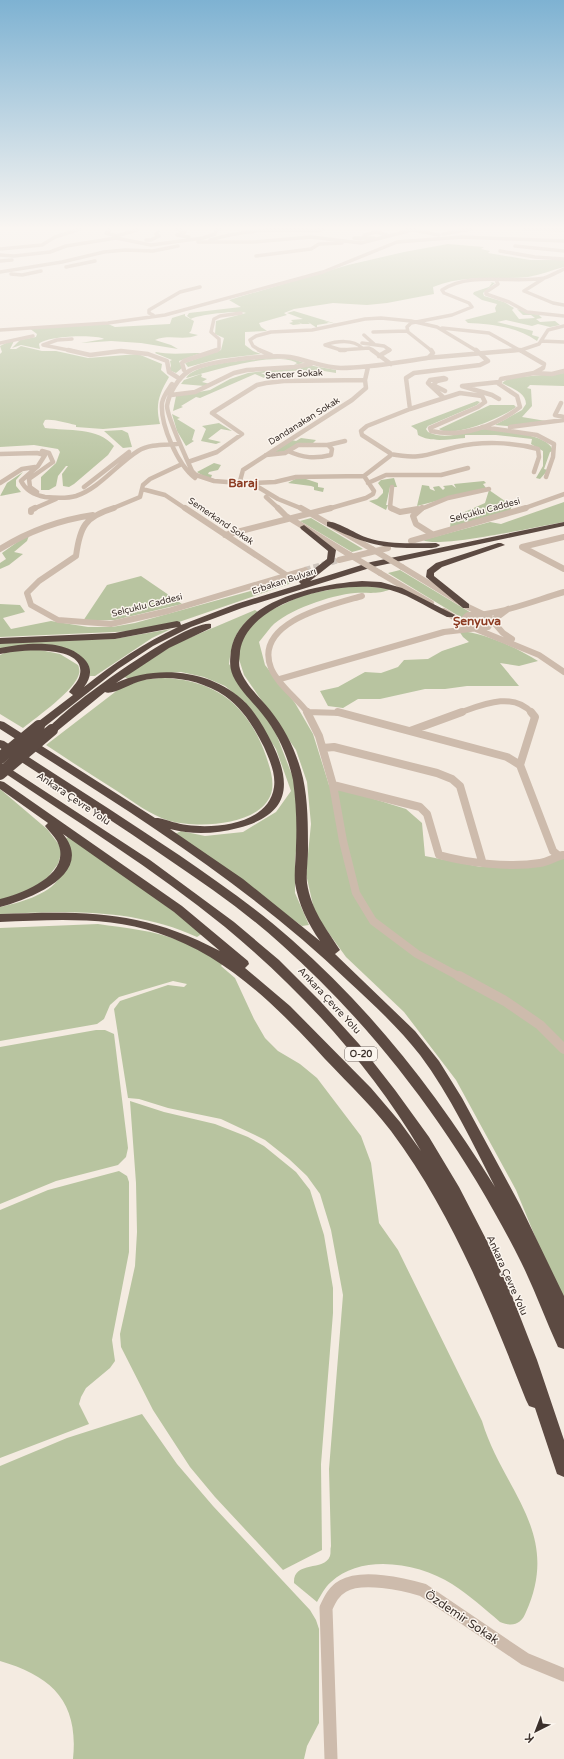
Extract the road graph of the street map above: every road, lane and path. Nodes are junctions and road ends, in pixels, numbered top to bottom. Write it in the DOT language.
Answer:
graph roads {
  1 [pos="149,311"];
  2 [pos="169,311"];
  3 [pos="179,311"];
  4 [pos="458,311"];
  5 [pos="466,311"];
  6 [pos="525,311"];
  7 [pos="242,313"];
  8 [pos="153,315"];
  9 [pos="438,316"];
  10 [pos="564,316"];
  11 [pos="410,322"];
  12 [pos="564,326"];
  13 [pos="438,327"];
  14 [pos="0,329"];
  15 [pos="406,331"];
  16 [pos="374,332"];
  17 [pos="33,336"];
  18 [pos="372,337"];
  19 [pos="72,339"];
  20 [pos="541,341"];
  21 [pos="564,342"];
  22 [pos="0,343"];
  23 [pos="357,343"];
  24 [pos="375,344"];
  25 [pos="362,348"];
  26 [pos="521,350"];
  27 [pos="480,354"];
  28 [pos="272,356"];
  29 [pos="379,356"];
  30 [pos="422,357"];
  31 [pos="428,358"];
  32 [pos="314,363"];
  33 [pos="389,363"];
  34 [pos="367,366"];
  35 [pos="184,370"];
  36 [pos="564,371"];
  37 [pos="534,373"];
  38 [pos="177,378"];
  39 [pos="365,380"];
  40 [pos="499,382"];
  41 [pos="445,391"];
  42 [pos="171,395"];
  43 [pos="444,398"];
  44 [pos="499,399"];
  45 [pos="561,403"];
  46 [pos="410,409"];
  47 [pos="564,419"];
  48 [pos="488,425"];
  49 [pos="481,427"];
  50 [pos="345,441"];
  51 [pos="180,442"];
  52 [pos="172,443"];
  53 [pos="328,445"];
  54 [pos="0,451"];
  55 [pos="287,452"];
  56 [pos="0,454"];
  57 [pos="390,454"];
  58 [pos="265,455"];
  59 [pos="185,463"];
  60 [pos="35,467"];
  61 [pos="468,468"];
  62 [pos="44,469"];
  63 [pos="534,472"];
  64 [pos="364,476"];
  65 [pos="546,477"];
  66 [pos="243,483"];
  67 [pos="368,483"];
  68 [pos="0,485"];
  69 [pos="392,487"];
  70 [pos="142,489"];
  71 [pos="489,489"];
  72 [pos="0,490"];
  73 [pos="564,494"];
  74 [pos="60,498"];
  75 [pos="418,509"];
  76 [pos="31,512"];
  77 [pos="310,512"];
  78 [pos="95,514"];
  79 [pos="288,517"];
  80 [pos="330,524"];
  81 [pos="564,524"];
  82 [pos="260,525"];
  83 [pos="304,527"];
  84 [pos="564,529"];
  85 [pos="523,533"];
  86 [pos="432,534"];
  87 [pos="224,535"];
  88 [pos="533,536"];
  89 [pos="564,537"];
  90 [pos="410,541"];
  91 [pos="388,548"];
  92 [pos="0,549"];
  93 [pos="339,560"];
  94 [pos="564,569"];
  95 [pos="305,570"];
  96 [pos="286,575"];
  97 [pos="310,590"];
  98 [pos="564,592"];
  99 [pos="362,596"];
  100 [pos="239,606"];
  101 [pos="466,606"];
  102 [pos="508,610"];
  103 [pos="450,615"];
  104 [pos="482,615"];
  105 [pos="462,621"];
  106 [pos="492,621"];
  107 [pos="474,628"];
  108 [pos="444,632"];
  109 [pos="0,640"];
  110 [pos="0,651"];
  111 [pos="564,665"];
  112 [pos="564,672"];
  113 [pos="280,680"];
  114 [pos="307,712"];
  115 [pos="0,721"];
  116 [pos="0,724"];
  117 [pos="40,726"];
  118 [pos="52,730"];
  119 [pos="410,732"];
  120 [pos="0,743"];
  121 [pos="323,748"];
  122 [pos="0,758"];
  123 [pos="51,758"];
  124 [pos="520,765"];
  125 [pos="0,766"];
  126 [pos="0,781"];
  127 [pos="333,785"];
  128 [pos="102,790"];
  129 [pos="562,855"];
  130 [pos="482,861"];
  131 [pos="0,903"];
  132 [pos="0,918"];
  133 [pos="298,1020"];
  134 [pos="416,1040"];
  135 [pos="564,1049"];
  136 [pos="564,1314"];
  137 [pos="564,1342"];
  138 [pos="564,1468"];
  139 [pos="564,1472"];
  140 [pos="564,1675"];
  141 [pos="331,1759"];
  1 -- 8 [label="street"];
  2 -- 8 [label="street"];
  3 -- 14 [label="street"];
  4 -- 9 [label="street"];
  5 -- 9 [label="street"];
  6 -- 10 [label="street"];
  7 -- 35 [label="street"];
  8 -- 14 [label="street"];
  9 -- 11 [label="street"];
  11 -- 13 [label="street"];
  11 -- 15 [label="street"];
  11 -- 28 [label="street"];
  12 -- 20 [label="street"];
  13 -- 26 [label="street"];
  13 -- 27 [label="street"];
  15 -- 16 [label="street"];
  15 -- 30 [label="street"];
  15 -- 31 [label="street"];
  17 -- 22 [label="street"];
  18 -- 24 [label="street"];
  19 -- 38 [label="street"];
  20 -- 21 [label="street"];
  20 -- 26 [label="street"];
  23 -- 24 [label="street"];
  23 -- 25 [label="street"];
  23 -- 25 [label="street"];
  24 -- 29 [label="street"];
  25 -- 29 [label="street"];
  26 -- 27 [label="street"];
  26 -- 37 [label="street"];
  27 -- 31 [label="street"];
  27 -- 46 [label="street"];
  28 -- 32 [label="street"];
  28 -- 35 [label="street"];
  28 -- 38 [label="street"];
  29 -- 33 [label="street"];
  30 -- 31 [label="street"];
  30 -- 33 [label="street"];
  31 -- 33 [label="street"];
  32 -- 34 [label="street"];
  32 -- 42 [label="street"];
  33 -- 34 [label="street"];
  34 -- 39 [label="street, Dandanakan Sokak"];
  35 -- 38 [label="street"];
  36 -- 37 [label="street"];
  37 -- 40 [label="street"];
  38 -- 42 [label="street"];
  38 -- 52 [label="street"];
  39 -- 58 [label="street, Dandanakan Sokak"];
  39 -- 59 [label="street, Sencer Sokak"];
  40 -- 44 [label="street"];
  40 -- 48 [label="street"];
  41 -- 43 [label="street"];
  42 -- 51 [label="street"];
  43 -- 46 [label="street"];
  43 -- 49 [label="street"];
  45 -- 47 [label="street"];
  46 -- 57 [label="street"];
  47 -- 48 [label="street"];
  48 -- 49 [label="street"];
  49 -- 65 [label="street"];
  50 -- 53 [label="street"];
  51 -- 52 [label="street"];
  51 -- 59 [label="street"];
  52 -- 59 [label="street"];
  52 -- 62 [label="street"];
  52 -- 74 [label="street"];
  53 -- 55 [label="street"];
  53 -- 55 [label="street"];
  54 -- 62 [label="street"];
  55 -- 58 [label="street"];
  56 -- 60 [label="street"];
  57 -- 63 [label="street"];
  57 -- 64 [label="street"];
  58 -- 66 [label="street, Dandanakan Sokak"];
  59 -- 66 [label="street"];
  59 -- 70 [label="street, Selçuklu Caddesi"];
  60 -- 62 [label="street"];
  60 -- 68 [label="street"];
  60 -- 74 [label="street"];
  61 -- 67 [label="street"];
  64 -- 66 [label="street"];
  64 -- 67 [label="street"];
  66 -- 77 [label="street"];
  66 -- 79 [label="street"];
  67 -- 77 [label="street"];
  68 -- 72 [label="street"];
  69 -- 75 [label="street"];
  70 -- 78 [label="street, Selçuklu Caddesi"];
  70 -- 87 [label="street, Semerkand Sokak"];
  71 -- 75 [label="street"];
  73 -- 86 [label="street, Selçuklu Caddesi"];
  74 -- 76 [label="street"];
  75 -- 86 [label="street"];
  77 -- 79 [label="street"];
  77 -- 80 [label="street"];
  78 -- 92 [label="street"];
  78 -- 96 [label="street, Selçuklu Caddesi"];
  79 -- 82 [label="street"];
  79 -- 82 [label="street"];
  79 -- 83 [label="street"];
  80 -- 85 [label="highway"];
  80 -- 101 [label="street, bridge"];
  81 -- 85 [label="highway, Erbakan Bulvarı"];
  82 -- 87 [label="street"];
  83 -- 100 [label="highway"];
  83 -- 103 [label="street, bridge"];
  84 -- 88 [label="highway, Erbakan Bulvarı"];
  85 -- 100 [label="highway, Erbakan Bulvarı"];
  86 -- 90 [label="street, Selçuklu Caddesi"];
  87 -- 96 [label="street, Semerkand Sokak"];
  88 -- 97 [label="highway, Erbakan Bulvarı"];
  88 -- 101 [label="highway"];
  89 -- 94 [label="street"];
  91 -- 93 [label="street"];
  95 -- 96 [label="street, Selçuklu Caddesi"];
  97 -- 103 [label="highway"];
  97 -- 118 [label="highway, Erbakan Bulvarı"];
  97 -- 134 [label="highway"];
  98 -- 102 [label="street"];
  99 -- 113 [label="street"];
  100 -- 109 [label="highway"];
  100 -- 117 [label="highway, Erbakan Bulvarı"];
  101 -- 104 [label="street"];
  102 -- 104 [label="street"];
  102 -- 106 [label="street"];
  103 -- 105 [label="street"];
  104 -- 105 [label="street"];
  104 -- 106 [label="street"];
  105 -- 107 [label="street"];
  105 -- 108 [label="street"];
  106 -- 107 [label="street"];
  106 -- 111 [label="street"];
  107 -- 108 [label="street"];
  107 -- 112 [label="street"];
  108 -- 113 [label="street"];
  110 -- 117 [label="highway"];
  113 -- 114 [label="street"];
  114 -- 119 [label="street"];
  114 -- 121 [label="street"];
  115 -- 123 [label="highway"];
  116 -- 123 [label="highway"];
  117 -- 122 [label="highway, bridge"];
  118 -- 126 [label="highway, bridge"];
  118 -- 128 [label="highway"];
  119 -- 124 [label="street"];
  119 -- 124 [label="street"];
  120 -- 137 [label="highway, Ankara Çevre Yolu / O-20"];
  121 -- 127 [label="street"];
  121 -- 130 [label="street"];
  123 -- 128 [label="highway"];
  124 -- 129 [label="street"];
  125 -- 138 [label="highway, Ankara Çevre Yolu / O-20"];
  126 -- 131 [label="highway"];
  126 -- 133 [label="highway"];
  127 -- 130 [label="street"];
  127 -- 135 [label="street"];
  128 -- 134 [label="highway"];
  129 -- 130 [label="street"];
  132 -- 133 [label="highway"];
  133 -- 139 [label="highway"];
  134 -- 136 [label="highway"];
  140 -- 141 [label="street, Özdemir Sokak"];
}
